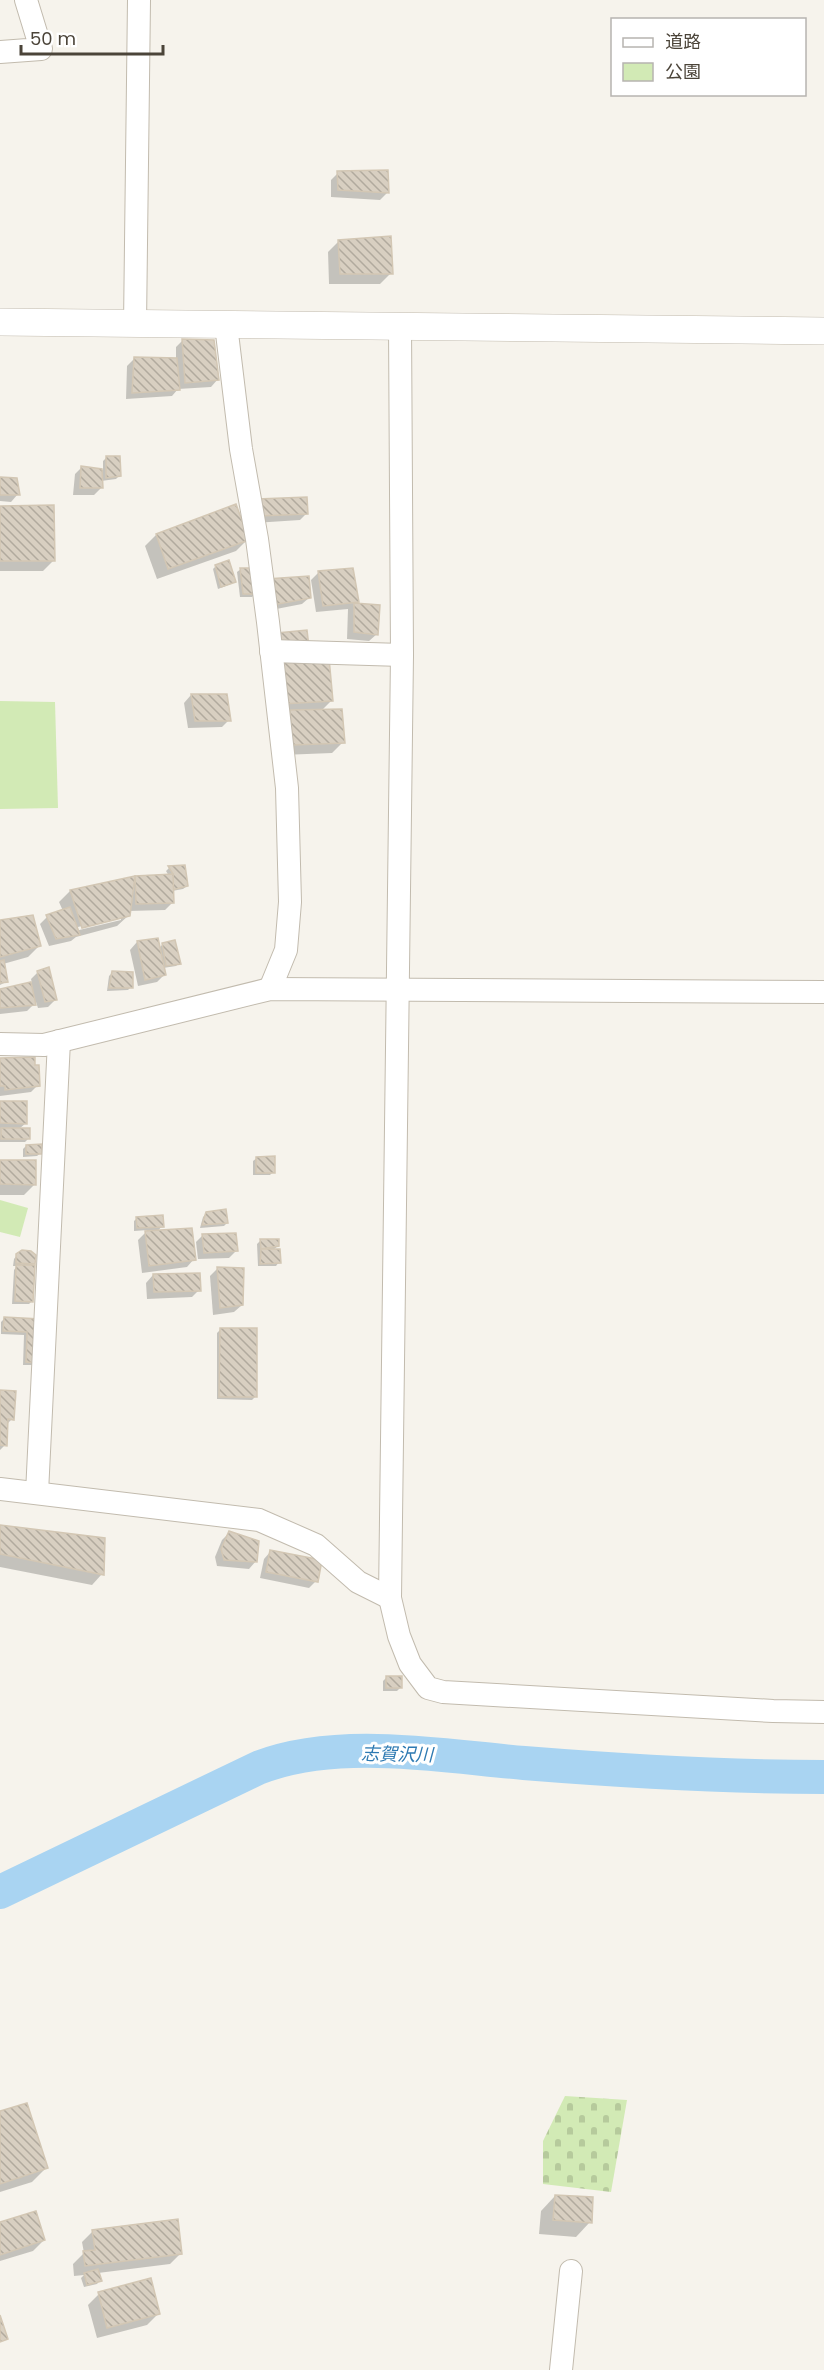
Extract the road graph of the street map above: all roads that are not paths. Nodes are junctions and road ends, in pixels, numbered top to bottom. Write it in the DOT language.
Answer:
graph roads {
  1 [pos="26,0"];
  2 [pos="139,0"];
  3 [pos="0,52"];
  4 [pos="0,322"];
  5 [pos="135,325"];
  6 [pos="226,325"];
  7 [pos="400,325"];
  8 [pos="824,331"];
  9 [pos="271,651"];
  10 [pos="402,655"];
  11 [pos="270,988"];
  12 [pos="397,990"];
  13 [pos="824,992"];
  14 [pos="59,1041"];
  15 [pos="0,1044"];
  16 [pos="0,1489"];
  17 [pos="37,1493"];
  18 [pos="390,1598"];
  19 [pos="824,1712"];
  20 [pos="571,2271"];
  21 [pos="561,2370"];
  1 -- 3 [label="street"];
  2 -- 5 [label="street"];
  4 -- 5 [label="street"];
  5 -- 6 [label="street"];
  6 -- 7 [label="street"];
  6 -- 9 [label="street"];
  7 -- 8 [label="street"];
  7 -- 10 [label="street"];
  9 -- 10 [label="street"];
  9 -- 11 [label="street"];
  10 -- 12 [label="street"];
  11 -- 12 [label="street"];
  11 -- 14 [label="street"];
  12 -- 13 [label="street"];
  12 -- 18 [label="street"];
  14 -- 15 [label="street"];
  14 -- 17 [label="street"];
  16 -- 17 [label="street"];
  17 -- 18 [label="street"];
  18 -- 19 [label="street"];
  20 -- 21 [label="street"];
}
